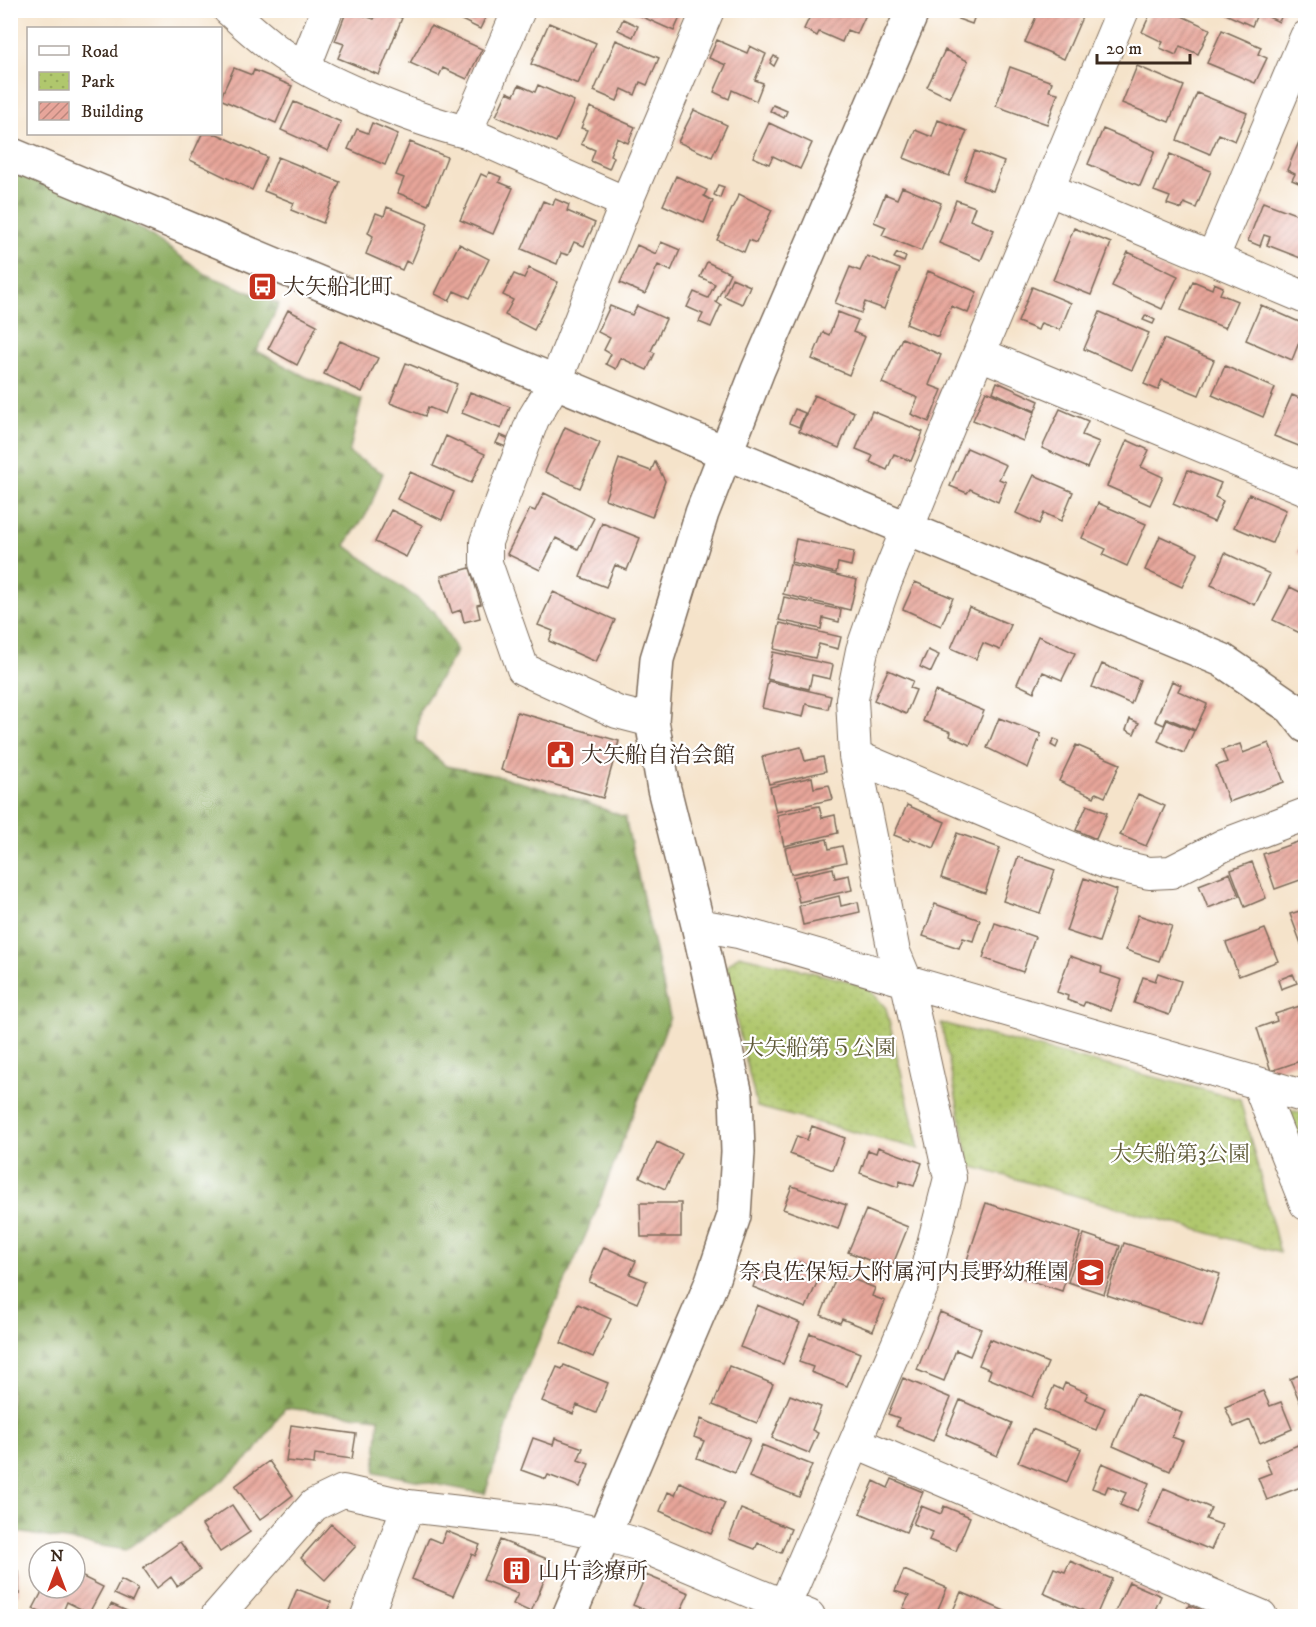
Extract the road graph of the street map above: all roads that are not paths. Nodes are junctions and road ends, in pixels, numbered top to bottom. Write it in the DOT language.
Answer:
graph roads {
  1 [pos="229,10"];
  2 [pos="327,10"];
  3 [pos="519,10"];
  4 [pos="708,10"];
  5 [pos="913,10"];
  6 [pos="1123,10"];
  7 [pos="1305,37"];
  8 [pos="305,66"];
  9 [pos="466,132"];
  10 [pos="10,153"];
  11 [pos="1050,190"];
  12 [pos="626,203"];
  13 [pos="1213,257"];
  14 [pos="1305,298"];
  15 [pos="980,354"];
  16 [pos="556,381"];
  17 [pos="726,457"];
  18 [pos="1305,489"];
  19 [pos="908,531"];
  20 [pos="652,721"];
  21 [pos="1305,726"];
  22 [pos="855,756"];
  23 [pos="1305,814"];
  24 [pos="698,925"];
  25 [pos="907,983"];
  26 [pos="1258,1083"];
  27 [pos="1305,1097"];
  28 [pos="1305,1204"];
  29 [pos="856,1443"];
  30 [pos="408,1506"];
  31 [pos="602,1534"];
  32 [pos="791,1613"];
  33 [pos="217,1617"];
  34 [pos="367,1617"];
  35 [pos="568,1617"];
  36 [pos="1261,1617"];
  1 -- 8 [label="street"];
  2 -- 8 [label="street"];
  3 -- 9 [label="street"];
  4 -- 12 [label="street"];
  5 -- 17 [label="street"];
  6 -- 11 [label="street"];
  7 -- 13 [label="street"];
  8 -- 9 [label="street"];
  9 -- 12 [label="street"];
  10 -- 16 [label="street"];
  11 -- 13 [label="street"];
  11 -- 15 [label="street"];
  12 -- 16 [label="street"];
  13 -- 14 [label="street"];
  15 -- 18 [label="street"];
  15 -- 19 [label="street"];
  16 -- 17 [label="street"];
  16 -- 20 [label="street"];
  17 -- 19 [label="street"];
  17 -- 20 [label="street"];
  19 -- 21 [label="street"];
  19 -- 22 [label="street"];
  20 -- 24 [label="street"];
  22 -- 23 [label="street"];
  22 -- 25 [label="street"];
  24 -- 25 [label="street"];
  24 -- 31 [label="street"];
  25 -- 26 [label="street"];
  25 -- 29 [label="street"];
  26 -- 27 [label="street"];
  26 -- 28 [label="street"];
  29 -- 32 [label="street"];
  29 -- 36 [label="street"];
  30 -- 31 [label="street"];
  30 -- 33 [label="street"];
  30 -- 34 [label="street"];
  31 -- 32 [label="street"];
  31 -- 35 [label="street"];
}
